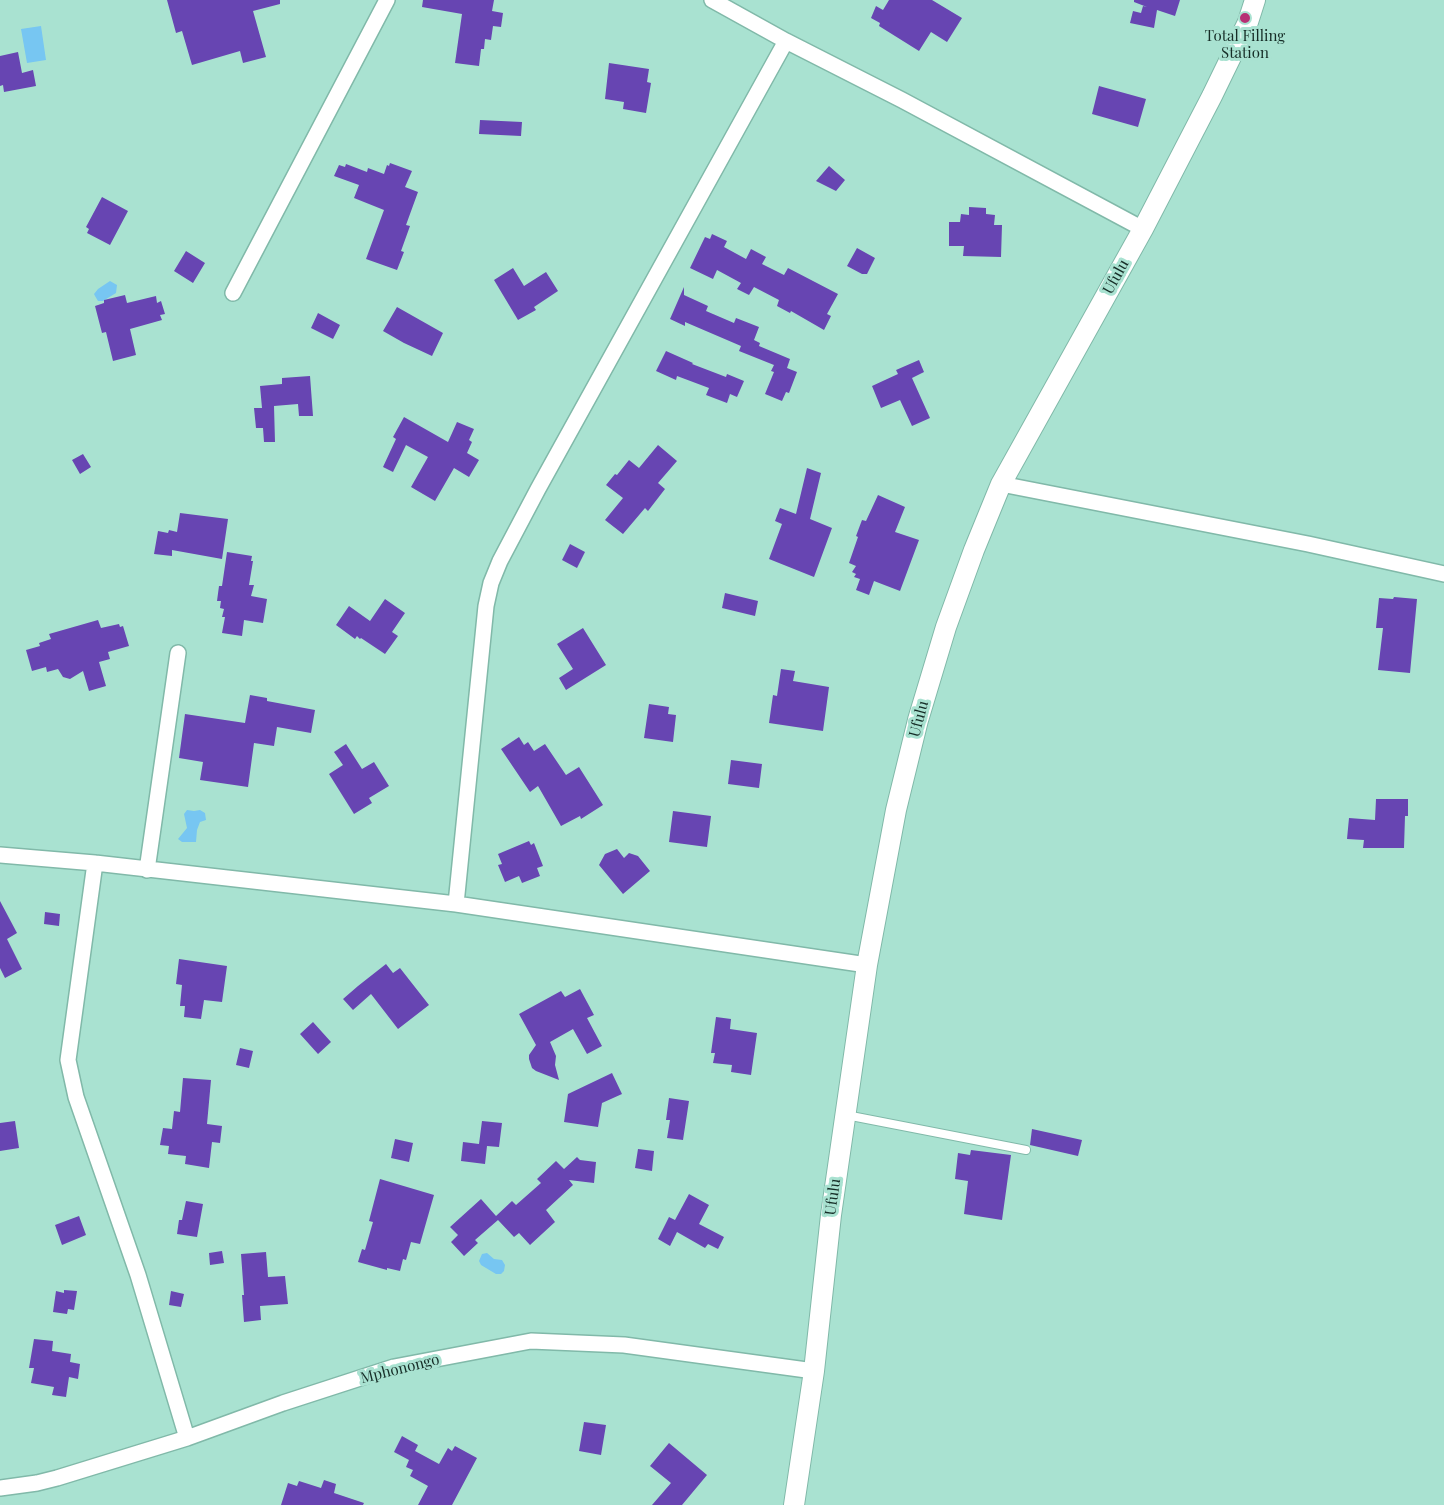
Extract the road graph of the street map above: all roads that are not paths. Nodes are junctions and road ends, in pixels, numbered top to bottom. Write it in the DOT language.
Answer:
graph roads {
  1 [pos="387,0"];
  2 [pos="712,0"];
  3 [pos="1256,0"];
  4 [pos="786,41"];
  5 [pos="1143,229"];
  6 [pos="233,293"];
  7 [pos="1001,484"];
  8 [pos="1444,574"];
  9 [pos="178,653"];
  10 [pos="0,855"];
  11 [pos="95,863"];
  12 [pos="147,870"];
  13 [pos="456,904"];
  14 [pos="867,964"];
  15 [pos="845,1114"];
  16 [pos="1026,1150"];
  17 [pos="814,1371"];
  18 [pos="187,1438"];
  19 [pos="0,1488"];
  20 [pos="794,1505"];
  1 -- 6 [label="street"];
  2 -- 4 [label="street"];
  3 -- 5 [label="street, Ufulu"];
  4 -- 5 [label="street"];
  4 -- 13 [label="street"];
  5 -- 7 [label="street, Ufulu"];
  7 -- 8 [label="street"];
  7 -- 14 [label="street, Ufulu"];
  9 -- 12 [label="street"];
  10 -- 11 [label="street"];
  11 -- 12 [label="street"];
  11 -- 18 [label="street"];
  12 -- 13 [label="street"];
  13 -- 14 [label="street"];
  14 -- 15 [label="street, Ufulu"];
  15 -- 16 [label="lane"];
  15 -- 17 [label="street, Ufulu"];
  17 -- 18 [label="street, Mphonongo"];
  17 -- 20 [label="street, Ufulu"];
  18 -- 19 [label="street, Mphonongo"];
}
